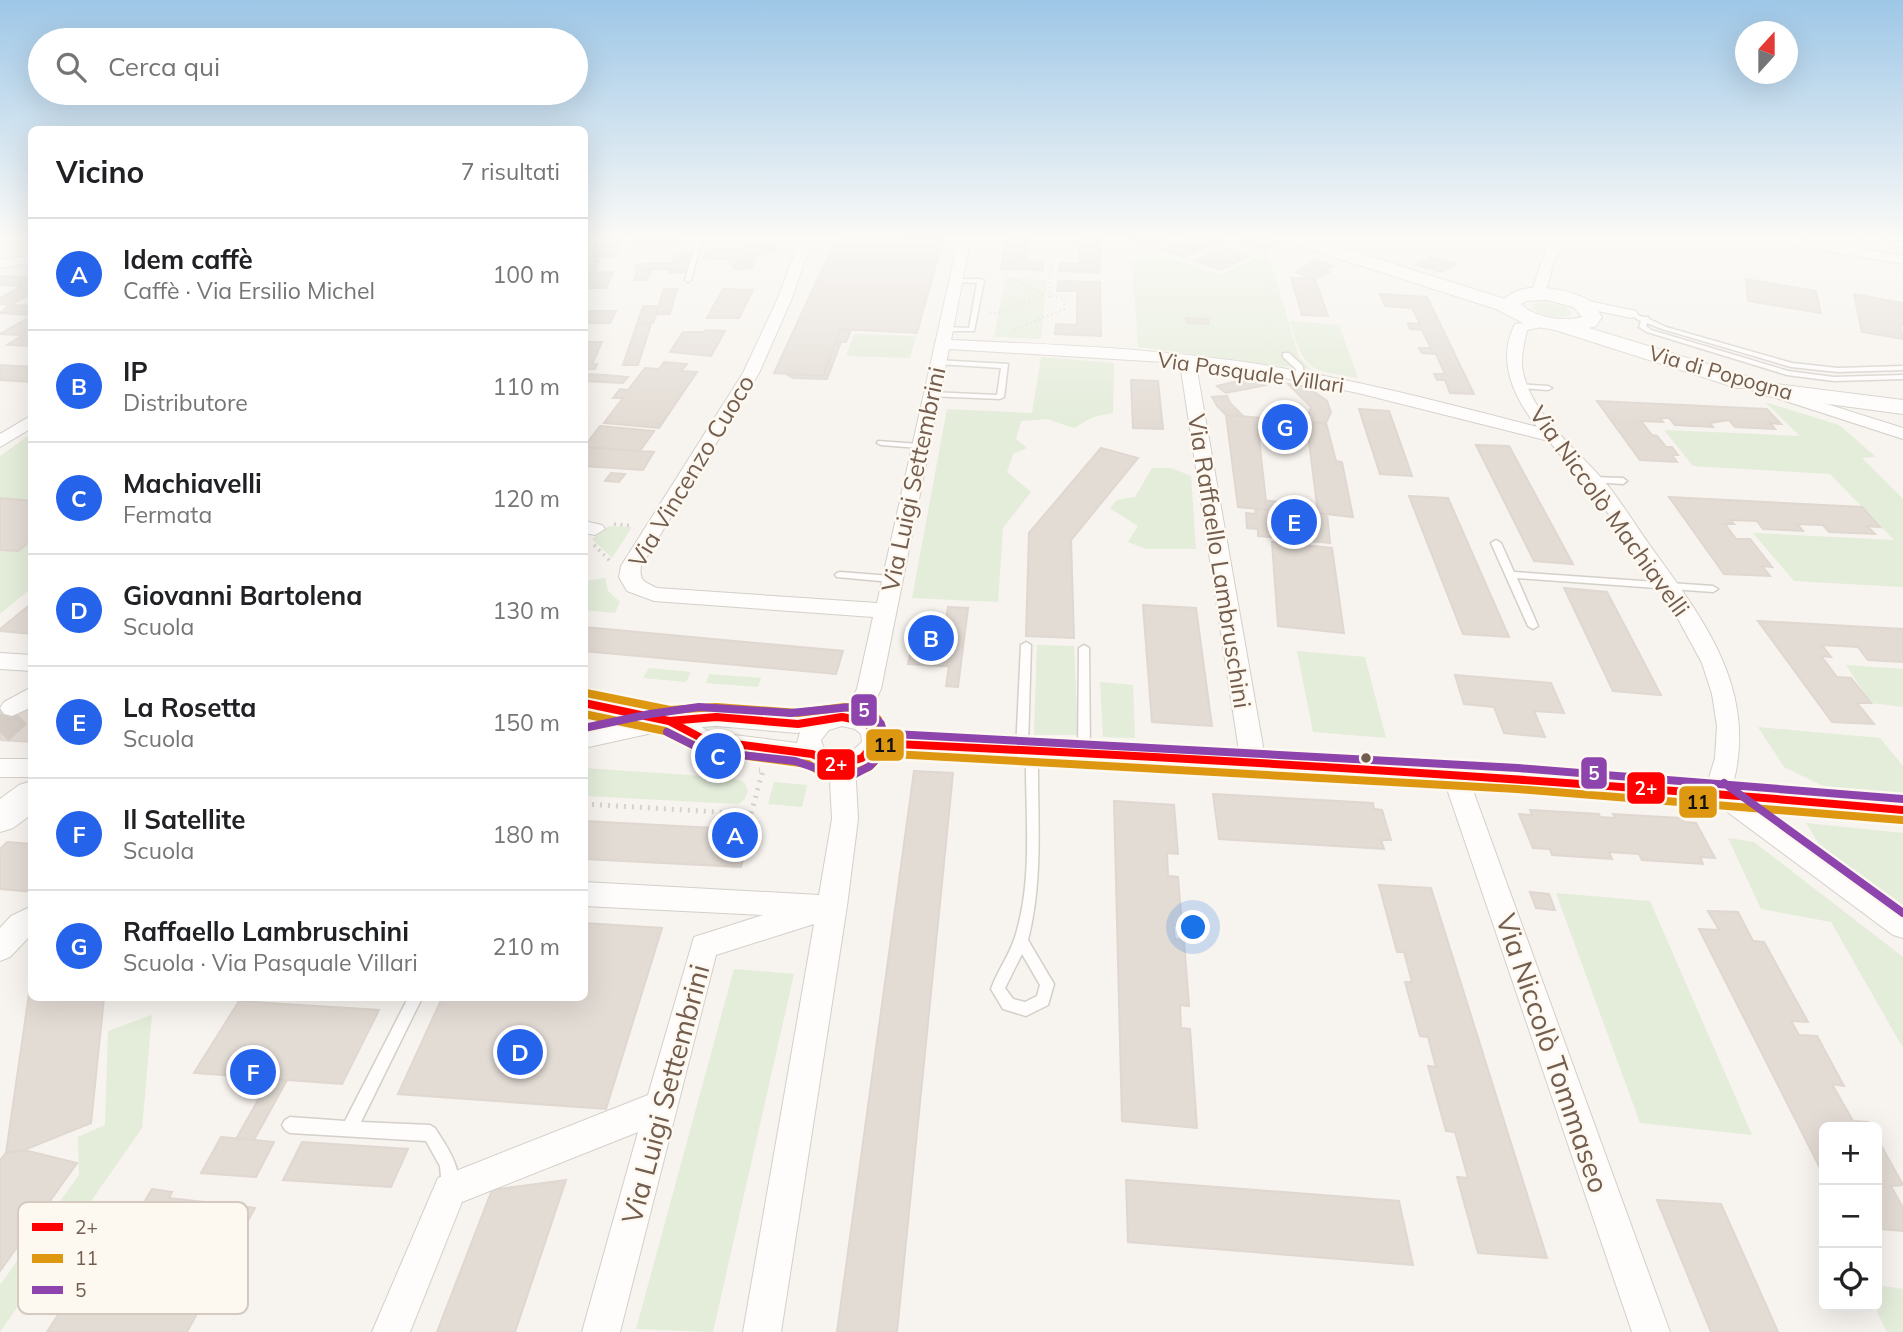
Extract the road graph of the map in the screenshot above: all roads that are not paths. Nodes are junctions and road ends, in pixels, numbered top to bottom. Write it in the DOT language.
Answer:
graph roads {
  1 [pos="784,299"];
  2 [pos="953,299"];
  3 [pos="978,299"];
  4 [pos="1523,299"];
  5 [pos="1530,299"];
  6 [pos="1569,300"];
  7 [pos="1631,314"];
  8 [pos="1646,318"];
  9 [pos="1590,320"];
  10 [pos="1550,325"];
  11 [pos="1624,344"];
  12 [pos="942,345"];
  13 [pos="1286,355"];
  14 [pos="1186,360"];
  15 [pos="1903,368"];
  16 [pos="1838,370"];
  17 [pos="1300,376"];
  18 [pos="1903,377"];
  19 [pos="1848,379"];
  20 [pos="1745,383"];
  21 [pos="1521,386"];
  22 [pos="1548,388"];
  23 [pos="1769,390"];
  24 [pos="931,394"];
  25 [pos="1898,407"];
  26 [pos="28,423"];
  27 [pos="1903,428"];
  28 [pos="1903,434"];
  29 [pos="1554,437"];
  30 [pos="0,442"];
  31 [pos="881,443"];
  32 [pos="919,446"];
  33 [pos="1593,480"];
  34 [pos="1623,481"];
  35 [pos="1496,544"];
  36 [pos="840,575"];
  37 [pos="1511,575"];
  38 [pos="891,579"];
  39 [pos="1671,588"];
  40 [pos="1713,589"];
  41 [pos="885,611"];
  42 [pos="1533,626"];
  43 [pos="1026,645"];
  44 [pos="1084,648"];
  45 [pos="0,661"];
  46 [pos="28,663"];
  47 [pos="588,704"];
  48 [pos="842,718"];
  49 [pos="669,721"];
  50 [pos="588,738"];
  51 [pos="875,743"];
  52 [pos="1027,750"];
  53 [pos="1084,752"];
  54 [pos="812,754"];
  55 [pos="1253,761"];
  56 [pos="836,766"];
  57 [pos="0,768"];
  58 [pos="28,768"];
  59 [pos="1455,774"];
  60 [pos="1718,791"];
  61 [pos="28,798"];
  62 [pos="1903,810"];
  63 [pos="0,818"];
  64 [pos="588,894"];
  65 [pos="833,906"];
  66 [pos="28,921"];
  67 [pos="1903,926"];
  68 [pos="1021,942"];
  69 [pos="0,948"];
  70 [pos="413,1001"];
  71 [pos="661,1106"];
  72 [pos="290,1125"];
  73 [pos="349,1129"];
  74 [pos="450,1190"];
  75 [pos="391,1332"];
  76 [pos="601,1332"];
  77 [pos="762,1332"];
  78 [pos="1651,1332"];
  1 -- 41 [label="street, Via Vincenzo Cuoco"];
  2 -- 12 [label="street, Via Luigi Settembrini"];
  3 -- 12 [label="lane"];
  4 -- 10 [label="main road, Via di Popogna"];
  5 -- 6 [label="main road"];
  6 -- 7 [label="street"];
  6 -- 9 [label="main road, Via di Popogna"];
  7 -- 8 [label="lane"];
  7 -- 9 [label="street"];
  8 -- 16 [label="lane"];
  8 -- 19 [label="lane"];
  9 -- 10 [label="main road"];
  9 -- 11 [label="main road, Via di Popogna"];
  10 -- 11 [label="main road, Via di Popogna"];
  10 -- 21 [label="street, Via Niccolò Machiavelli"];
  11 -- 20 [label="main road, Via di Popogna"];
  12 -- 14 [label="street, Via Pasquale Villari"];
  12 -- 24 [label="street, Via Luigi Settembrini"];
  12 -- 24 [label="lane"];
  13 -- 17 [label="lane"];
  14 -- 17 [label="street, Via Pasquale Villari"];
  14 -- 55 [label="street, Via Raffaello Lambruschini"];
  15 -- 16 [label="lane"];
  16 -- 19 [label="lane"];
  17 -- 29 [label="street, Via Pasquale Villari"];
  18 -- 19 [label="lane"];
  20 -- 23 [label="street, Via di Popogna"];
  21 -- 22 [label="lane"];
  21 -- 29 [label="street, Via Niccolò Machiavelli"];
  23 -- 25 [label="main road, Via di Popogna"];
  23 -- 28 [label="street"];
  24 -- 32 [label="street, Via Luigi Settembrini"];
  25 -- 27 [label="street"];
  26 -- 30 [label="street"];
  29 -- 33 [label="street, Via Niccolò Machiavelli"];
  31 -- 32 [label="lane"];
  32 -- 38 [label="street, Via Luigi Settembrini"];
  33 -- 34 [label="lane"];
  33 -- 39 [label="street, Via Niccolò Machiavelli"];
  35 -- 37 [label="lane"];
  36 -- 38 [label="lane"];
  37 -- 39 [label="lane"];
  37 -- 42 [label="lane"];
  38 -- 41 [label="street, Via Luigi Settembrini"];
  39 -- 40 [label="lane"];
  39 -- 60 [label="street, Via Niccolò Machiavelli"];
  41 -- 48 [label="street, Via Luigi Settembrini"];
  43 -- 52 [label="lane"];
  44 -- 53 [label="lane"];
  45 -- 46 [label="street"];
  47 -- 49 [label="street"];
  48 -- 49 [label="street"];
  48 -- 51 [label="street"];
  48 -- 54 [label="street"];
  49 -- 50 [label="street"];
  49 -- 54 [label="street"];
  51 -- 52 [label="street"];
  51 -- 56 [label="street"];
  52 -- 53 [label="street"];
  52 -- 68 [label="lane"];
  53 -- 55 [label="street"];
  54 -- 56 [label="street"];
  55 -- 59 [label="street"];
  56 -- 65 [label="street"];
  57 -- 58 [label="street"];
  59 -- 60 [label="street"];
  59 -- 78 [label="street, Via Niccolò Tommaseo"];
  60 -- 62 [label="street"];
  60 -- 67 [label="street"];
  61 -- 63 [label="main road"];
  64 -- 65 [label="street"];
  65 -- 71 [label="street, Via Luigi Settembrini"];
  65 -- 77 [label="street"];
  66 -- 69 [label="street"];
  68 -- 68 [label="lane"];
  70 -- 73 [label="lane"];
  71 -- 74 [label="street"];
  71 -- 76 [label="street, Via Luigi Settembrini"];
  72 -- 73 [label="lane"];
  73 -- 74 [label="lane"];
  74 -- 75 [label="street"];
}
